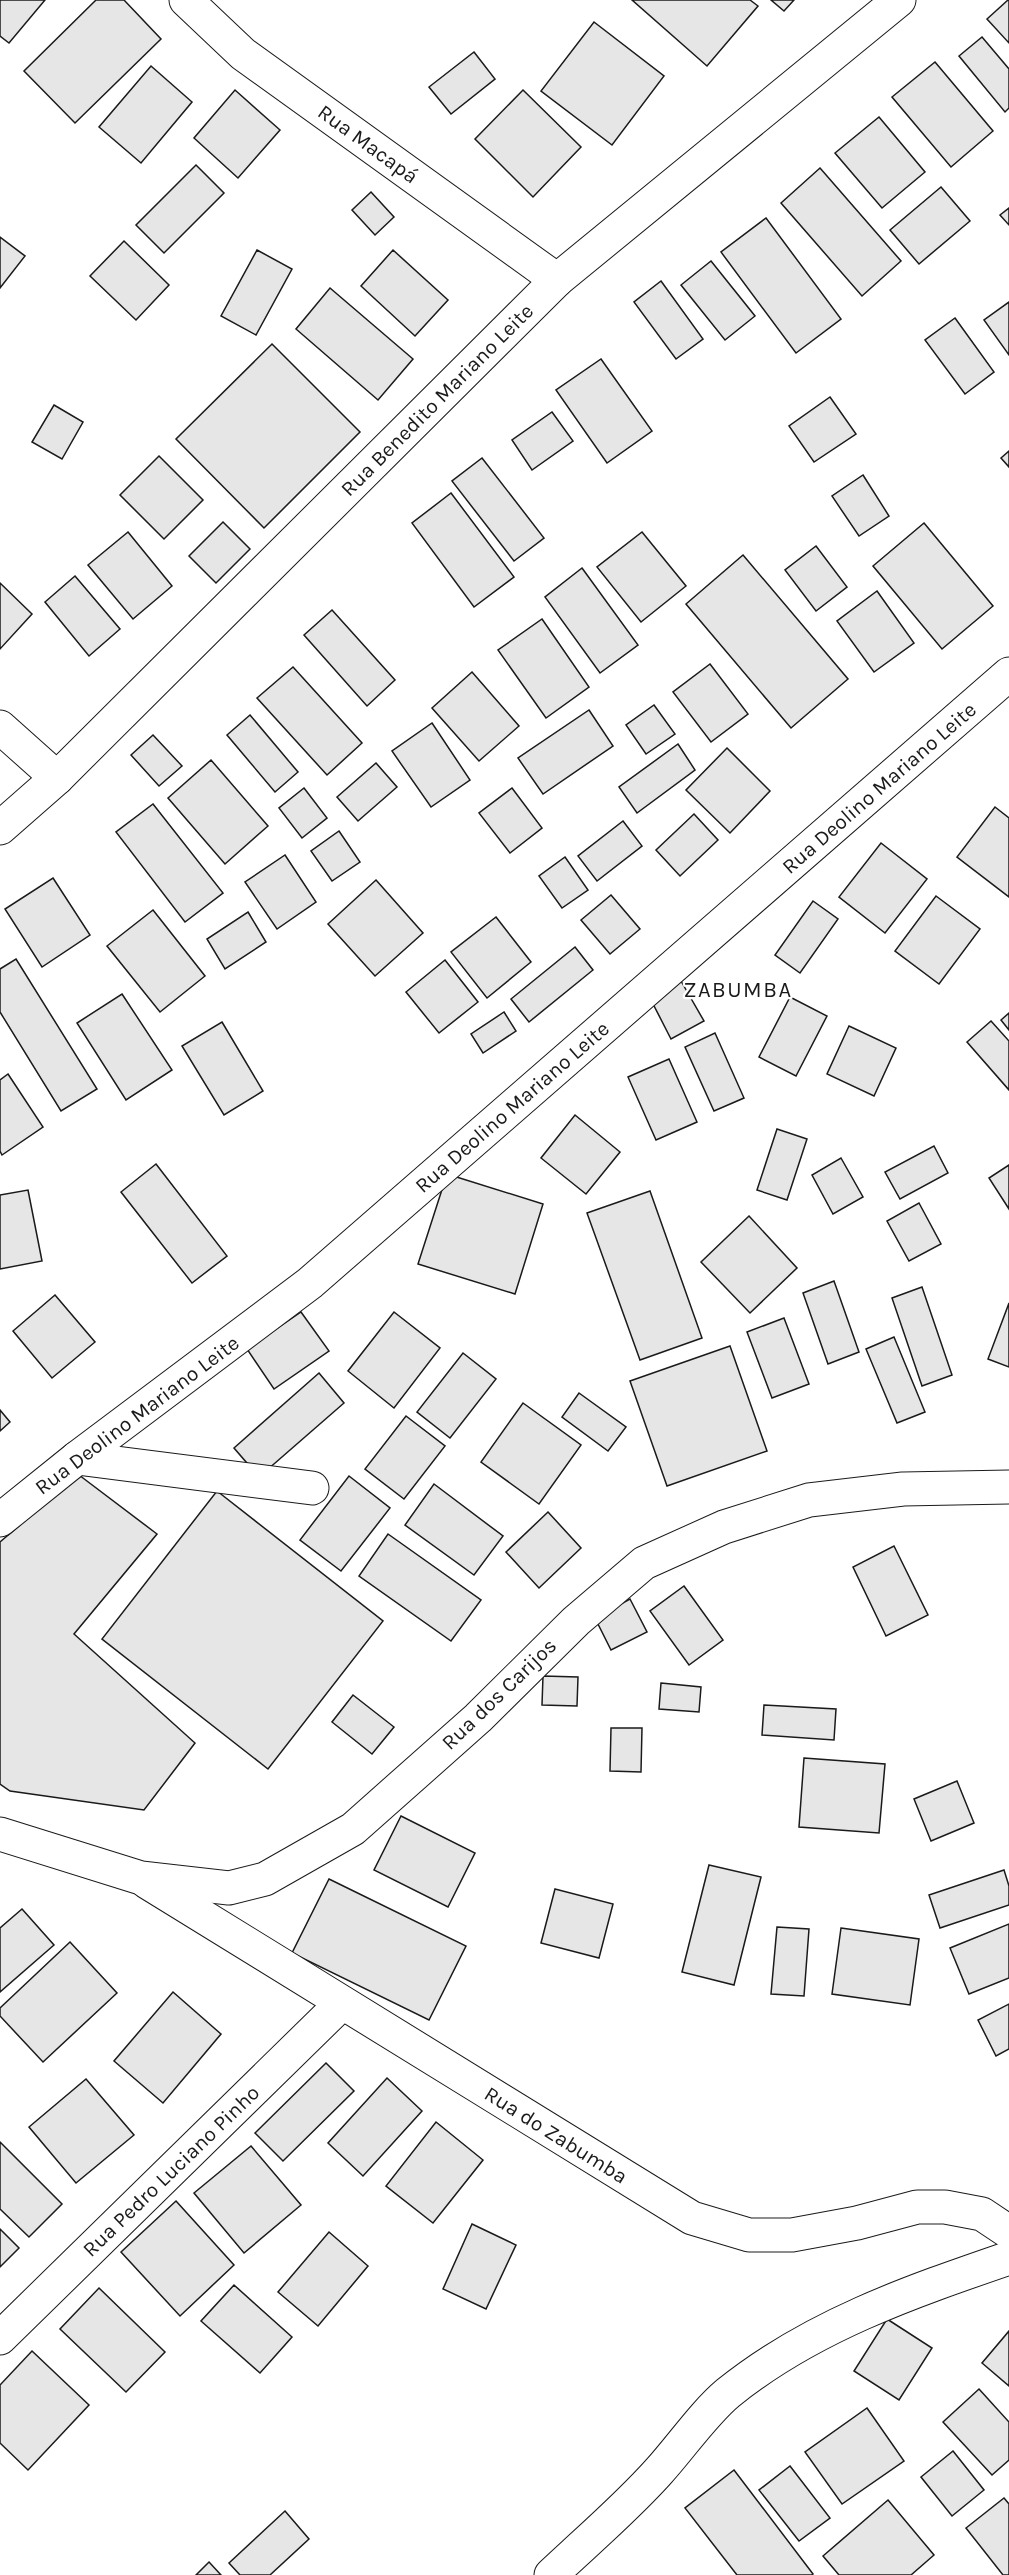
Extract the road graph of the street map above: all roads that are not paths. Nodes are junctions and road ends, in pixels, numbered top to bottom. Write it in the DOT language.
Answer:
graph roads {
  1 [pos="186,0"];
  2 [pos="899,0"];
  3 [pos="557,280"];
  4 [pos="1009,674"];
  5 [pos="0,727"];
  6 [pos="57,778"];
  7 [pos="0,828"];
  8 [pos="77,1458"];
  9 [pos="1009,1487"];
  10 [pos="312,1488"];
  11 [pos="0,1521"];
  12 [pos="0,1834"];
  13 [pos="141,1878"];
  14 [pos="342,2003"];
  15 [pos="1009,2232"];
  16 [pos="1009,2258"];
  17 [pos="0,2338"];
  18 [pos="551,2575"];
  1 -- 3 [label="street, Rua Macapá"];
  2 -- 3 [label="street, Rua Benedito Mariano Leite"];
  3 -- 6 [label="street, Rua Benedito Mariano Leite"];
  4 -- 8 [label="street, Rua Deolino Mariano Leite"];
  5 -- 6 [label="street"];
  6 -- 7 [label="street, Rua Benedito Mariano Leite"];
  8 -- 10 [label="street"];
  8 -- 11 [label="street, Rua Deolino Mariano Leite"];
  9 -- 13 [label="street, Rua dos Carijos"];
  12 -- 13 [label="street, Rua dos Carijos"];
  13 -- 14 [label="street, Rua do Zabumba"];
  14 -- 15 [label="street, Rua do Zabumba"];
  14 -- 17 [label="street, Rua Pedro Luciano Pinho"];
  16 -- 18 [label="street"];
}
